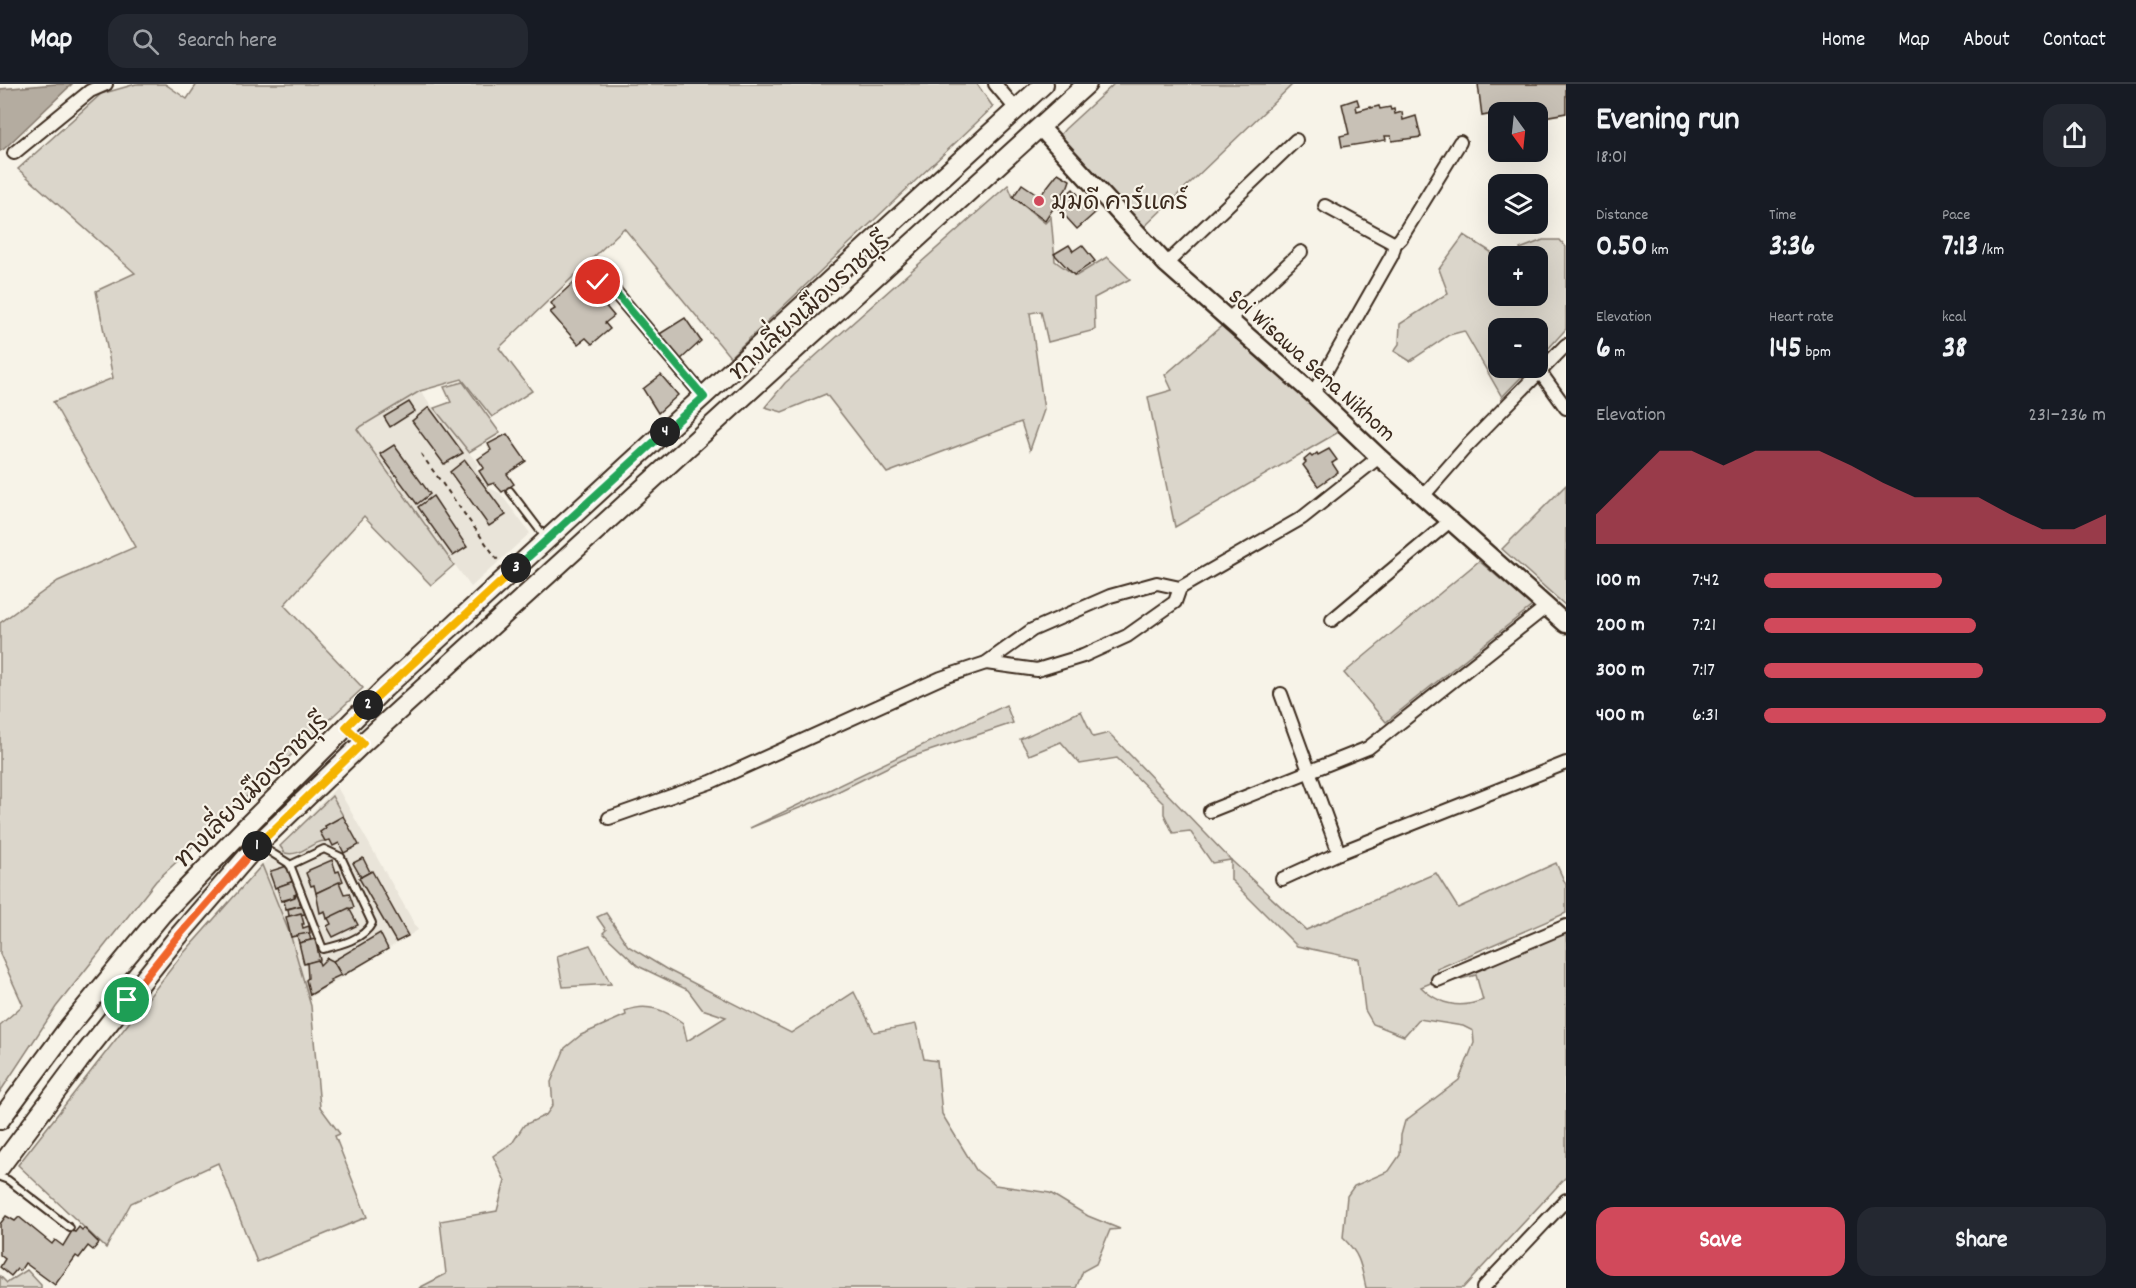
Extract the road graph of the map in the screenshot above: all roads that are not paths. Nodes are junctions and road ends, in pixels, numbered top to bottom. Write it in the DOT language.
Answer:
graph roads {
  1 [pos="106,84"];
  2 [pos="995,84"];
  3 [pos="1044,84"];
  4 [pos="1087,84"];
  5 [pos="1016,109"];
  6 [pos="1040,127"];
  7 [pos="1296,140"];
  8 [pos="1460,142"];
  9 [pos="14,153"];
  10 [pos="1325,206"];
  11 [pos="1395,244"];
  12 [pos="1301,252"];
  13 [pos="1166,264"];
  14 [pos="598,282"];
  15 [pos="1229,319"];
  16 [pos="1566,345"];
  17 [pos="1548,364"];
  18 [pos="1534,378"];
  19 [pos="1544,378"];
  20 [pos="1313,394"];
  21 [pos="704,397"];
  22 [pos="1566,408"];
  23 [pos="1379,457"];
  24 [pos="510,491"];
  25 [pos="1423,496"];
  26 [pos="1450,521"];
  27 [pos="547,540"];
  28 [pos="1180,588"];
  29 [pos="1546,607"];
  30 [pos="1332,620"];
  31 [pos="1566,624"];
  32 [pos="986,663"];
  33 [pos="1281,694"];
  34 [pos="346,727"];
  35 [pos="363,743"];
  36 [pos="1566,763"];
  37 [pos="1309,772"];
  38 [pos="1210,811"];
  39 [pos="609,818"];
  40 [pos="258,844"];
  41 [pos="1339,853"];
  42 [pos="290,865"];
  43 [pos="1282,879"];
  44 [pos="1566,926"];
  45 [pos="1438,980"];
  46 [pos="0,1120"];
  47 [pos="0,1167"];
  48 [pos="0,1177"];
  49 [pos="1566,1200"];
  50 [pos="70,1228"];
  51 [pos="1483,1288"];
  1 -- 9 [label="street"];
  2 -- 5 [label="street"];
  3 -- 5 [label="main road, ทางเลี่ยงเมืองราชบุรี"];
  4 -- 6 [label="main road, ทางเลี่ยงเมืองราชบุรี"];
  5 -- 21 [label="main road, ทางเลี่ยงเมืองราชบุรี"];
  6 -- 13 [label="street, Soi Wisawa Sena Nikhom"];
  6 -- 35 [label="main road, ทางเลี่ยงเมืองราชบุรี"];
  7 -- 13 [label="street"];
  8 -- 11 [label="street"];
  10 -- 11 [label="street"];
  11 -- 20 [label="street"];
  12 -- 15 [label="street"];
  13 -- 15 [label="street, Soi Wisawa Sena Nikhom"];
  14 -- 21 [label="street"];
  15 -- 20 [label="street, Soi Wisawa Sena Nikhom"];
  16 -- 17 [label="street"];
  18 -- 25 [label="street"];
  19 -- 22 [label="street"];
  20 -- 23 [label="street, Soi Wisawa Sena Nikhom"];
  21 -- 27 [label="main road, ทางเลี่ยงเมืองราชบุรี"];
  23 -- 25 [label="street, Soi Wisawa Sena Nikhom"];
  23 -- 28 [label="street"];
  24 -- 27 [label="lane"];
  25 -- 26 [label="street, Soi Wisawa Sena Nikhom"];
  26 -- 29 [label="street, Soi Wisawa Sena Nikhom"];
  26 -- 30 [label="street"];
  27 -- 34 [label="main road, ทางเลี่ยงเมืองราชบุรี"];
  28 -- 32 [label="street"];
  28 -- 32 [label="street"];
  29 -- 31 [label="street, Soi Wisawa Sena Nikhom"];
  29 -- 37 [label="street"];
  32 -- 39 [label="street"];
  33 -- 37 [label="street"];
  34 -- 35 [label="main road"];
  34 -- 46 [label="main road, ทางเลี่ยงเมืองราชบุรี"];
  35 -- 40 [label="main road, ทางเลี่ยงเมืองราชบุรี"];
  36 -- 41 [label="street"];
  37 -- 38 [label="street"];
  37 -- 41 [label="street"];
  40 -- 42 [label="lane"];
  40 -- 47 [label="main road, ทางเลี่ยงเมืองราชบุรี"];
  41 -- 43 [label="street"];
  42 -- 42 [label="lane"];
  44 -- 45 [label="street"];
  48 -- 50 [label="lane"];
  49 -- 51 [label="street"];
}
